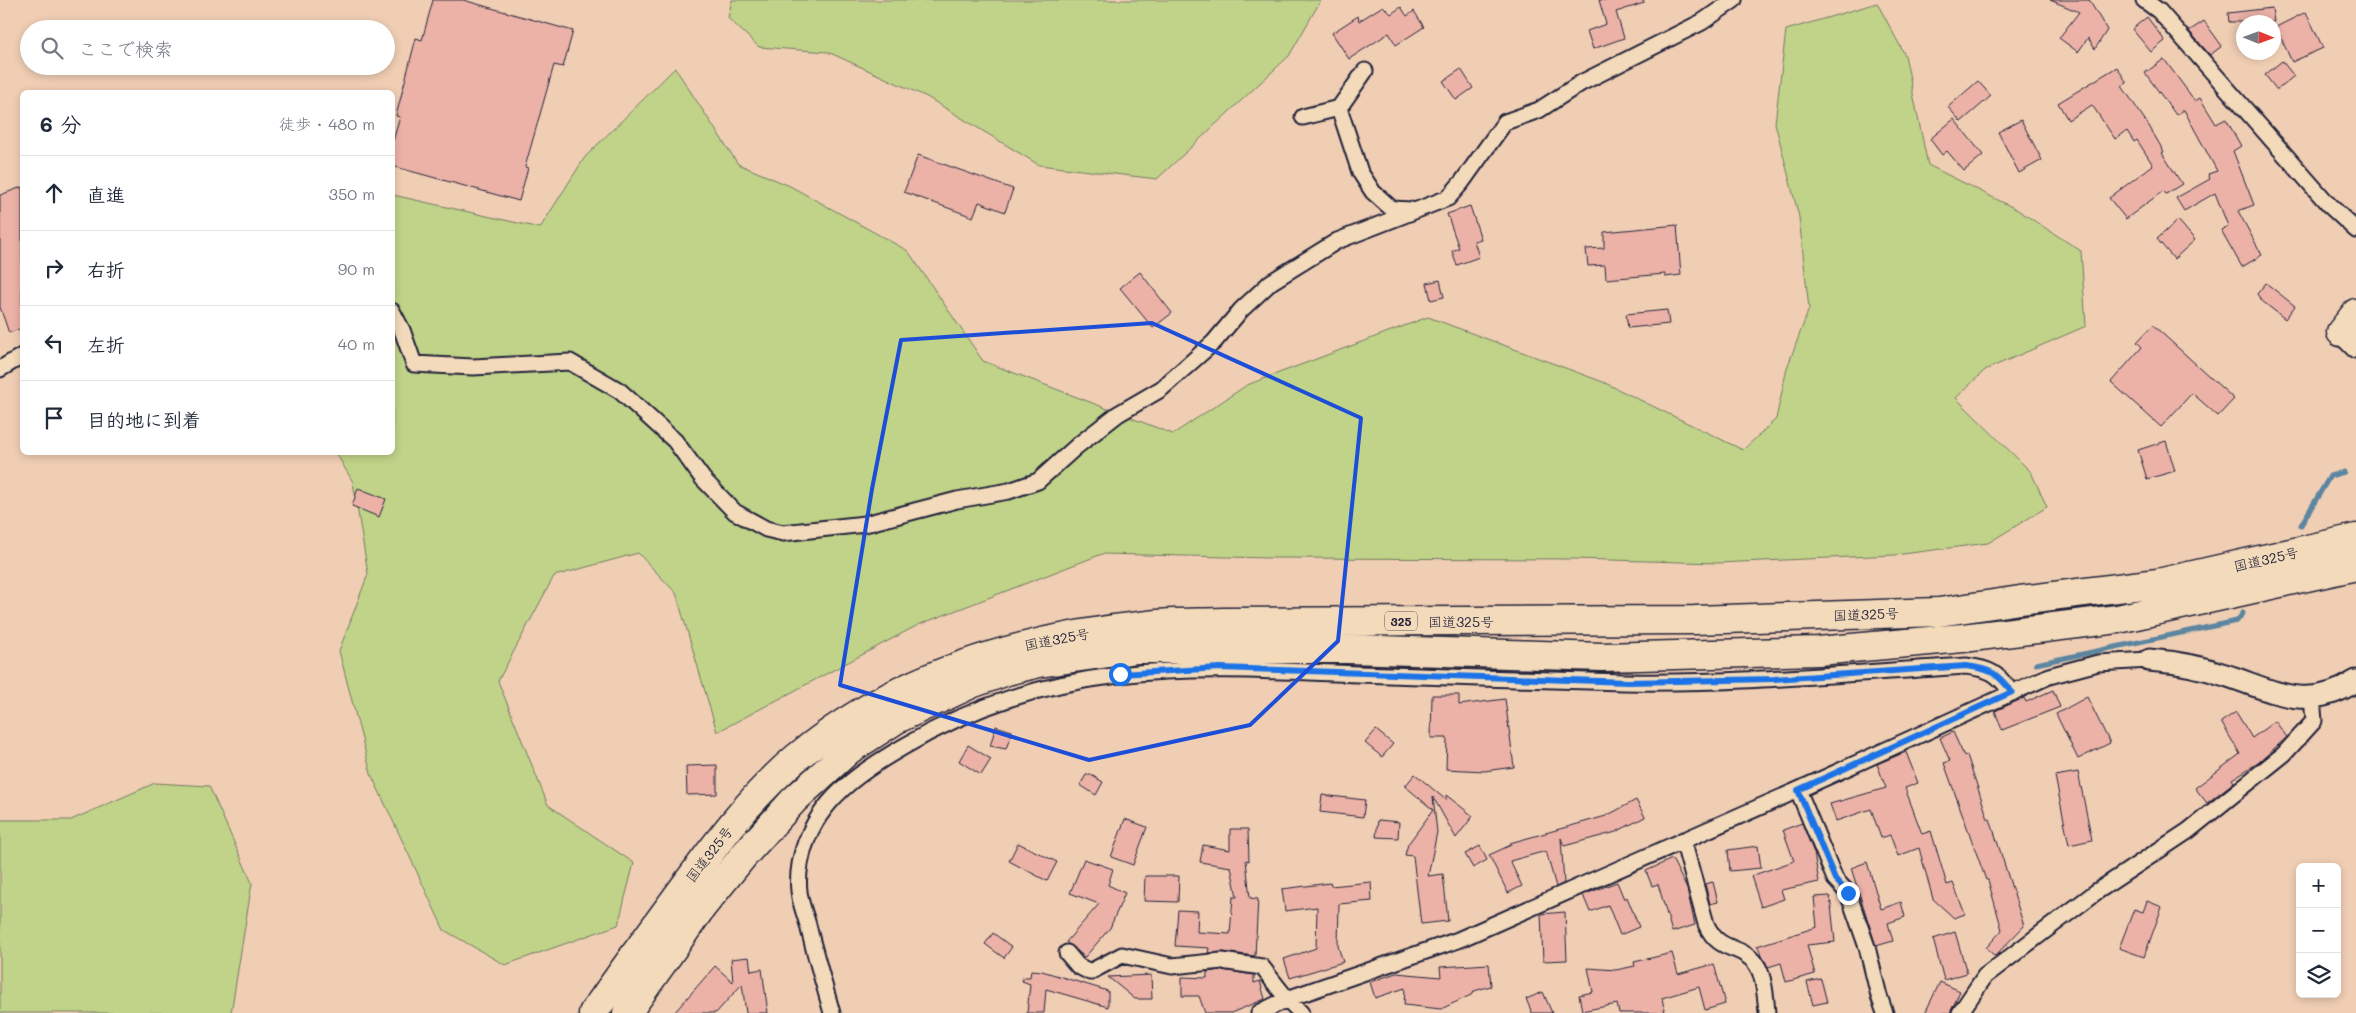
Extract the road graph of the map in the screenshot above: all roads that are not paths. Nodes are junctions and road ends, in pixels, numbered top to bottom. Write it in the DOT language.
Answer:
graph roads {
  1 [pos="1734,0"];
  2 [pos="2144,0"];
  3 [pos="2163,5"];
  4 [pos="1365,71"];
  5 [pos="1339,108"];
  6 [pos="1303,117"];
  7 [pos="1418,211"];
  8 [pos="2356,230"];
  9 [pos="395,317"];
  10 [pos="20,357"];
  11 [pos="0,369"];
  12 [pos="2356,538"];
  13 [pos="2356,566"];
  14 [pos="2149,660"];
  15 [pos="2356,681"];
  16 [pos="2012,692"];
  17 [pos="2312,698"];
  18 [pos="1798,790"];
  19 [pos="1683,840"];
  20 [pos="1067,953"];
  21 [pos="1287,999"];
  22 [pos="606,1008"];
  23 [pos="627,1013"];
  24 [pos="832,1013"];
  25 [pos="1259,1013"];
  26 [pos="1301,1013"];
  27 [pos="1767,1013"];
  28 [pos="1886,1013"];
  29 [pos="1960,1013"];
  1 -- 7 [label="street"];
  2 -- 3 [label="street"];
  3 -- 8 [label="street"];
  4 -- 5 [label="street"];
  5 -- 6 [label="street"];
  5 -- 7 [label="street"];
  7 -- 9 [label="street"];
  10 -- 11 [label="street"];
  12 -- 22 [label="highway, 国道325号 / 325"];
  13 -- 23 [label="highway, 国道325号 / 325"];
  14 -- 16 [label="street"];
  14 -- 17 [label="street"];
  15 -- 17 [label="street"];
  16 -- 18 [label="street"];
  16 -- 24 [label="street"];
  17 -- 29 [label="street"];
  18 -- 19 [label="street"];
  18 -- 28 [label="street"];
  19 -- 21 [label="street"];
  19 -- 27 [label="street"];
  20 -- 21 [label="street"];
  21 -- 25 [label="street"];
  21 -- 26 [label="street"];
}
